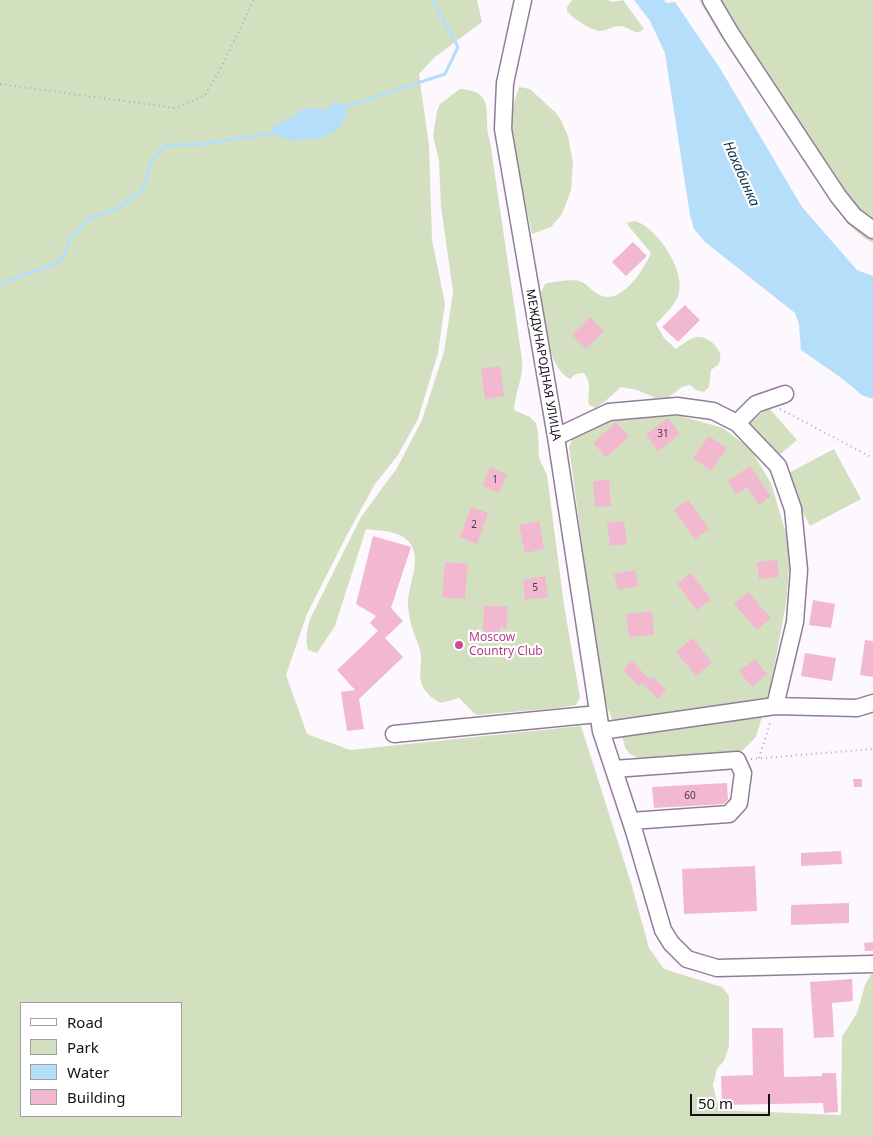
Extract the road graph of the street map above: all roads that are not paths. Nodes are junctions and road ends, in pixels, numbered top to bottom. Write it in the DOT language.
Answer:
graph roads {
  1 [pos="523,0"];
  2 [pos="711,0"];
  3 [pos="873,230"];
  4 [pos="785,394"];
  5 [pos="737,423"];
  6 [pos="556,437"];
  7 [pos="873,703"];
  8 [pos="775,706"];
  9 [pos="598,714"];
  10 [pos="601,731"];
  11 [pos="394,734"];
  12 [pos="614,769"];
  13 [pos="630,821"];
  14 [pos="873,964"];
  1 -- 6 [label="street, МЕЖДУНАРОДНАЯ УЛИЦА"];
  2 -- 3 [label="street"];
  4 -- 5 [label="street"];
  5 -- 6 [label="street"];
  5 -- 8 [label="street"];
  6 -- 9 [label="street, МЕЖДУНАРОДНАЯ УЛИЦА"];
  7 -- 8 [label="street"];
  8 -- 10 [label="street"];
  9 -- 10 [label="street, МЕЖДУНАРОДНАЯ УЛИЦА"];
  9 -- 11 [label="street"];
  10 -- 12 [label="street, МЕЖДУНАРОДНАЯ УЛИЦА"];
  12 -- 13 [label="street, МЕЖДУНАРОДНАЯ УЛИЦА"];
  12 -- 13 [label="street"];
  13 -- 14 [label="street, МЕЖДУНАРОДНАЯ УЛИЦА"];
}
